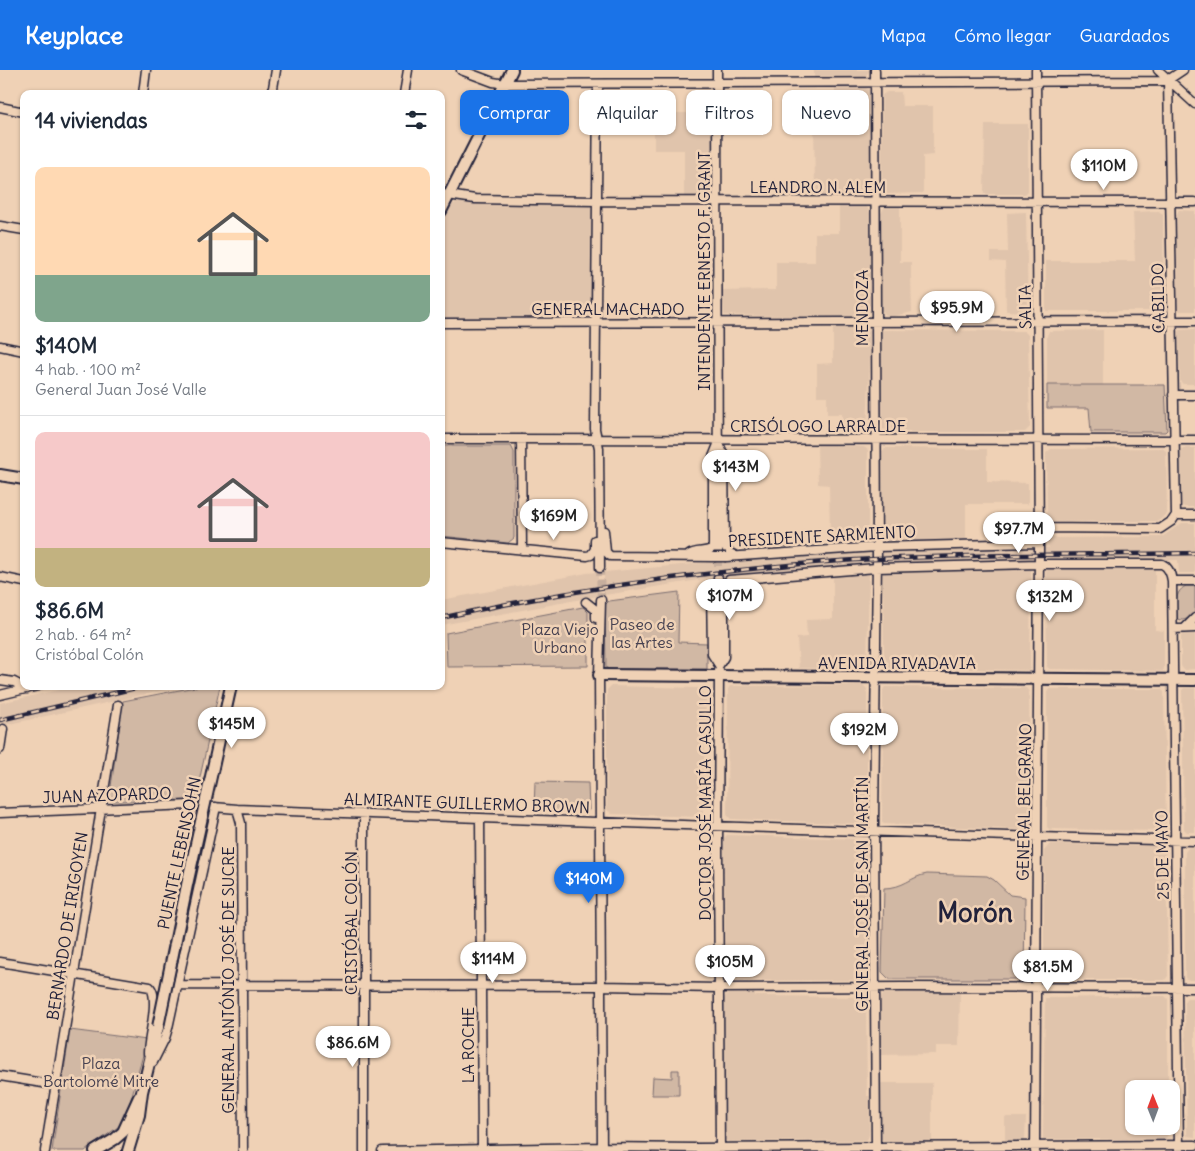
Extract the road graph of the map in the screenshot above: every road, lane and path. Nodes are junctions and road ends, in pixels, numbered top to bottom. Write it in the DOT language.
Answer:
graph roads {
  1 [pos="146,70"];
  2 [pos="276,70"];
  3 [pos="408,70"];
  4 [pos="461,70"];
  5 [pos="512,70"];
  6 [pos="716,70"];
  7 [pos="875,70"];
  8 [pos="1036,70"];
  9 [pos="1158,70"];
  10 [pos="1183,70"];
  11 [pos="1168,80"];
  12 [pos="1036,82"];
  13 [pos="875,83"];
  14 [pos="505,84"];
  15 [pos="598,84"];
  16 [pos="717,84"];
  17 [pos="144,90"];
  18 [pos="273,90"];
  19 [pos="405,90"];
  20 [pos="1195,104"];
  21 [pos="0,107"];
  22 [pos="20,111"];
  23 [pos="445,194"];
  24 [pos="596,201"];
  25 [pos="717,201"];
  26 [pos="875,201"];
  27 [pos="1038,202"];
  28 [pos="1170,202"];
  29 [pos="1195,202"];
  30 [pos="0,226"];
  31 [pos="20,229"];
  32 [pos="1195,320"];
  33 [pos="1172,321"];
  34 [pos="876,322"];
  35 [pos="1038,322"];
  36 [pos="445,323"];
  37 [pos="595,323"];
  38 [pos="717,323"];
  39 [pos="0,346"];
  40 [pos="20,350"];
  41 [pos="1173,395"];
  42 [pos="1195,395"];
  43 [pos="445,439"];
  44 [pos="521,439"];
  45 [pos="597,439"];
  46 [pos="876,440"];
  47 [pos="1174,440"];
  48 [pos="1195,440"];
  49 [pos="718,441"];
  50 [pos="1038,441"];
  51 [pos="0,475"];
  52 [pos="20,478"];
  53 [pos="1176,515"];
  54 [pos="1195,515"];
  55 [pos="600,518"];
  56 [pos="1039,528"];
  57 [pos="445,542"];
  58 [pos="1039,543"];
  59 [pos="877,547"];
  60 [pos="522,550"];
  61 [pos="716,555"];
  62 [pos="736,556"];
  63 [pos="688,557"];
  64 [pos="1039,564"];
  65 [pos="600,568"];
  66 [pos="876,568"];
  67 [pos="0,577"];
  68 [pos="718,578"];
  69 [pos="20,581"];
  70 [pos="1172,582"];
  71 [pos="1195,582"];
  72 [pos="711,585"];
  73 [pos="601,600"];
  74 [pos="586,602"];
  75 [pos="1195,618"];
  76 [pos="1185,628"];
  77 [pos="1195,628"];
  78 [pos="1173,629"];
  79 [pos="599,646"];
  80 [pos="719,665"];
  81 [pos="599,675"];
  82 [pos="719,677"];
  83 [pos="876,678"];
  84 [pos="1039,679"];
  85 [pos="0,680"];
  86 [pos="1174,680"];
  87 [pos="1195,680"];
  88 [pos="20,685"];
  89 [pos="22,690"];
  90 [pos="231,690"];
  91 [pos="231,690"];
  92 [pos="0,695"];
  93 [pos="118,705"];
  94 [pos="4,729"];
  95 [pos="0,749"];
  96 [pos="211,807"];
  97 [pos="100,808"];
  98 [pos="237,809"];
  99 [pos="0,813"];
  100 [pos="364,814"];
  101 [pos="480,818"];
  102 [pos="600,821"];
  103 [pos="718,826"];
  104 [pos="875,832"];
  105 [pos="1037,837"];
  106 [pos="1176,840"];
  107 [pos="1195,840"];
  108 [pos="0,962"];
  109 [pos="74,974"];
  110 [pos="177,985"];
  111 [pos="241,986"];
  112 [pos="365,986"];
  113 [pos="600,986"];
  114 [pos="482,987"];
  115 [pos="876,987"];
  116 [pos="719,988"];
  117 [pos="1037,988"];
  118 [pos="1176,988"];
  119 [pos="1195,988"];
  120 [pos="148,1070"];
  121 [pos="0,1076"];
  122 [pos="55,1085"];
  123 [pos="142,1092"];
  124 [pos="1195,1146"];
  125 [pos="876,1148"];
  126 [pos="1179,1148"];
  127 [pos="602,1149"];
  128 [pos="720,1149"];
  129 [pos="1035,1149"];
  130 [pos="482,1150"];
  131 [pos="45,1151"];
  132 [pos="95,1151"];
  133 [pos="128,1151"];
  134 [pos="243,1151"];
  135 [pos="364,1151"];
  136 [pos="382,1151"];
  1 -- 17 [label="street"];
  2 -- 18 [label="street"];
  3 -- 19 [label="street"];
  4 -- 14 [label="street"];
  5 -- 14 [label="main road"];
  6 -- 16 [label="street, INTENDENTE ERNESTO F. GRANT"];
  7 -- 13 [label="street, MENDOZA"];
  8 -- 12 [label="street, SALTA"];
  9 -- 11 [label="street"];
  10 -- 11 [label="street"];
  11 -- 12 [label="street"];
  11 -- 20 [label="street"];
  11 -- 28 [label="street, CABILDO"];
  12 -- 13 [label="street"];
  12 -- 27 [label="street, SALTA"];
  13 -- 16 [label="street"];
  13 -- 26 [label="street, MENDOZA"];
  14 -- 15 [label="street"];
  14 -- 23 [label="main road"];
  15 -- 16 [label="street"];
  15 -- 24 [label="street"];
  16 -- 25 [label="street, INTENDENTE ERNESTO F. GRANT"];
  21 -- 22 [label="street"];
  23 -- 24 [label="street, LEANDRO N. ALEM"];
  24 -- 25 [label="street, LEANDRO N. ALEM"];
  24 -- 37 [label="street"];
  25 -- 26 [label="street, LEANDRO N. ALEM"];
  25 -- 38 [label="street, INTENDENTE ERNESTO F. GRANT"];
  26 -- 27 [label="street, LEANDRO N. ALEM"];
  26 -- 34 [label="street, MENDOZA"];
  27 -- 28 [label="street, LEANDRO N. ALEM"];
  27 -- 35 [label="street, SALTA"];
  28 -- 29 [label="street, LEANDRO N. ALEM"];
  28 -- 33 [label="street, CABILDO"];
  30 -- 31 [label="street"];
  32 -- 33 [label="street, GENERAL MACHADO"];
  33 -- 35 [label="street, GENERAL MACHADO"];
  33 -- 41 [label="street, CABILDO"];
  34 -- 35 [label="street, GENERAL MACHADO"];
  34 -- 38 [label="street, GENERAL MACHADO"];
  34 -- 46 [label="street, MENDOZA"];
  35 -- 50 [label="street, SALTA"];
  36 -- 37 [label="street, GENERAL MACHADO"];
  37 -- 38 [label="street, GENERAL MACHADO"];
  37 -- 45 [label="street"];
  38 -- 49 [label="street, INTENDENTE ERNESTO F. GRANT"];
  39 -- 40 [label="street"];
  41 -- 42 [label="street"];
  41 -- 47 [label="street, CABILDO"];
  43 -- 44 [label="street, CRISÓLOGO LARRALDE"];
  44 -- 45 [label="street, CRISÓLOGO LARRALDE"];
  44 -- 60 [label="street"];
  45 -- 49 [label="street, CRISÓLOGO LARRALDE"];
  45 -- 55 [label="street"];
  46 -- 49 [label="street, CRISÓLOGO LARRALDE"];
  46 -- 50 [label="street, CRISÓLOGO LARRALDE"];
  46 -- 59 [label="street, MENDOZA"];
  47 -- 48 [label="street, CRISÓLOGO LARRALDE"];
  47 -- 50 [label="street, CRISÓLOGO LARRALDE"];
  47 -- 53 [label="street, CABILDO"];
  49 -- 61 [label="street, INTENDENTE ERNESTO F. GRANT"];
  49 -- 62 [label="street, INTENDENTE ERNESTO F. GRANT"];
  49 -- 63 [label="street, INTENDENTE ERNESTO F. GRANT"];
  50 -- 56 [label="street, SALTA"];
  51 -- 52 [label="main road"];
  53 -- 54 [label="street"];
  53 -- 56 [label="street"];
  55 -- 60 [label="street"];
  55 -- 63 [label="street, PRESIDENTE SARMIENTO"];
  55 -- 65 [label="street"];
  56 -- 58 [label="street, SALTA"];
  57 -- 60 [label="street"];
  58 -- 59 [label="street, PRESIDENTE SARMIENTO"];
  58 -- 64 [label="street, GENERAL BELGRANO"];
  59 -- 62 [label="street, PRESIDENTE SARMIENTO"];
  59 -- 66 [label="street, GENERAL JOSÉ DE SAN MARTÍN"];
  61 -- 62 [label="street, PRESIDENTE SARMIENTO, bridge"];
  61 -- 63 [label="street, PRESIDENTE SARMIENTO"];
  64 -- 66 [label="street"];
  64 -- 70 [label="street, 25 DE MAYO"];
  64 -- 84 [label="street, GENERAL BELGRANO"];
  66 -- 80 [label="street, DOCTOR JOSÉ MARÍA CASULLO"];
  66 -- 83 [label="street, GENERAL JOSÉ DE SAN MARTÍN"];
  67 -- 69 [label="street"];
  68 -- 80 [label="street, DOCTOR JOSÉ MARÍA CASULLO"];
  70 -- 71 [label="street"];
  70 -- 78 [label="street, 25 DE MAYO"];
  72 -- 80 [label="street, DOCTOR JOSÉ MARÍA CASULLO"];
  73 -- 79 [label="street"];
  74 -- 79 [label="street"];
  75 -- 76 [label="street"];
  76 -- 77 [label="street"];
  76 -- 78 [label="street"];
  78 -- 86 [label="street, 25 DE MAYO"];
  79 -- 81 [label="street"];
  80 -- 82 [label="street, DOCTOR JOSÉ MARÍA CASULLO"];
  81 -- 82 [label="main road, AVENIDA RIVADAVIA"];
  81 -- 102 [label="street"];
  82 -- 83 [label="main road, AVENIDA RIVADAVIA"];
  82 -- 103 [label="street, DOCTOR JOSÉ MARÍA CASULLO"];
  83 -- 84 [label="main road, AVENIDA RIVADAVIA"];
  83 -- 104 [label="street, GENERAL JOSÉ DE SAN MARTÍN"];
  84 -- 86 [label="main road, AVENIDA RIVADAVIA"];
  84 -- 105 [label="street, GENERAL BELGRANO"];
  85 -- 88 [label="street"];
  86 -- 87 [label="main road, AVENIDA RIVADAVIA"];
  86 -- 106 [label="street, 25 DE MAYO"];
  89 -- 92 [label="street"];
  90 -- 96 [label="main road"];
  91 -- 120 [label="main road, PUENTE LEBENSOHN, bridge"];
  93 -- 97 [label="street, BERNARDO DE IRIGOYEN"];
  94 -- 95 [label="street"];
  96 -- 97 [label="street, JUAN AZOPARDO"];
  96 -- 98 [label="street, ALMIRANTE GUILLERMO BROWN"];
  96 -- 110 [label="street"];
  97 -- 99 [label="street, JUAN AZOPARDO"];
  97 -- 109 [label="street, BERNARDO DE IRIGOYEN"];
  98 -- 100 [label="street, ALMIRANTE GUILLERMO BROWN"];
  98 -- 111 [label="street, GENERAL ANTÓNIO JOSÉ DE SUCRE"];
  100 -- 101 [label="street, ALMIRANTE GUILLERMO BROWN"];
  100 -- 112 [label="street, CRISTÓBAL COLÓN"];
  101 -- 102 [label="street, ALMIRANTE GUILLERMO BROWN"];
  101 -- 114 [label="street, LA ROCHE"];
  102 -- 103 [label="street, ALMIRANTE GUILLERMO BROWN"];
  102 -- 113 [label="street"];
  103 -- 104 [label="street, ALMIRANTE GUILLERMO BROWN"];
  103 -- 116 [label="street, DOCTOR JOSÉ MARÍA CASULLO"];
  104 -- 105 [label="street, ALMIRANTE GUILLERMO BROWN"];
  104 -- 115 [label="street, GENERAL JOSÉ DE SAN MARTÍN"];
  105 -- 106 [label="street, ALMIRANTE GUILLERMO BROWN"];
  105 -- 117 [label="street, GENERAL BELGRANO"];
  106 -- 107 [label="street, ALMIRANTE GUILLERMO BROWN"];
  106 -- 118 [label="street, 25 DE MAYO"];
  108 -- 109 [label="street"];
  109 -- 120 [label="street"];
  109 -- 122 [label="street, BERNARDO DE IRIGOYEN"];
  110 -- 111 [label="street"];
  110 -- 120 [label="street"];
  111 -- 112 [label="street"];
  111 -- 134 [label="street, GENERAL ANTÓNIO JOSÉ DE SUCRE"];
  112 -- 114 [label="street"];
  112 -- 135 [label="street, CRISTÓBAL COLÓN"];
  113 -- 114 [label="street"];
  113 -- 116 [label="street"];
  113 -- 127 [label="street"];
  114 -- 130 [label="street, LA ROCHE"];
  115 -- 116 [label="street"];
  115 -- 117 [label="street"];
  115 -- 125 [label="street, GENERAL JOSÉ DE SAN MARTÍN"];
  116 -- 128 [label="street, DOCTOR JOSÉ MARÍA CASULLO"];
  117 -- 118 [label="street"];
  117 -- 129 [label="street, GENERAL BELGRANO"];
  118 -- 119 [label="street"];
  118 -- 126 [label="street, 25 DE MAYO"];
  120 -- 123 [label="main road, PUENTE LEBENSOHN"];
  121 -- 122 [label="street"];
  122 -- 131 [label="street, BERNARDO DE IRIGOYEN"];
  123 -- 132 [label="main road"];
  123 -- 133 [label="main road"];
  124 -- 126 [label="street"];
  125 -- 128 [label="street"];
  125 -- 129 [label="street"];
  126 -- 129 [label="street"];
  127 -- 128 [label="street"];
  127 -- 130 [label="street"];
  130 -- 136 [label="street"];
}
